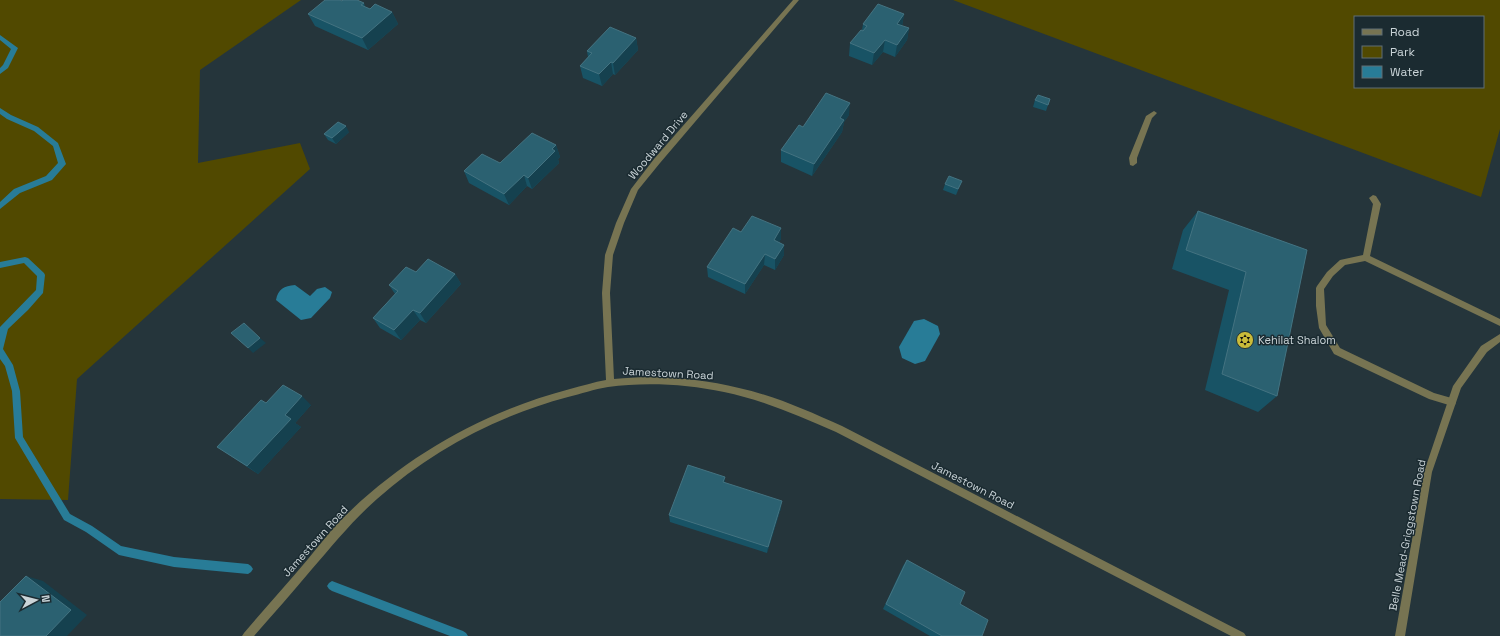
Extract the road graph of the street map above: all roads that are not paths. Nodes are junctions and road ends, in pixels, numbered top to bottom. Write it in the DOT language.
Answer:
graph roads {
  1 [pos="796,0"];
  2 [pos="1154,113"];
  3 [pos="1133,163"];
  4 [pos="1373,198"];
  5 [pos="1366,258"];
  6 [pos="1500,323"];
  7 [pos="1500,338"];
  8 [pos="610,383"];
  9 [pos="1452,402"];
  10 [pos="247,636"];
  11 [pos="1241,636"];
  12 [pos="1400,636"];
  1 -- 8 [label="street, Woodward Drive"];
  2 -- 3 [label="street"];
  4 -- 5 [label="street"];
  5 -- 6 [label="street"];
  5 -- 9 [label="street"];
  7 -- 9 [label="street, Belle Mead-Griggstown Road"];
  8 -- 10 [label="street, Jamestown Road"];
  8 -- 11 [label="street, Jamestown Road"];
  9 -- 12 [label="street, Belle Mead-Griggstown Road"];
}
